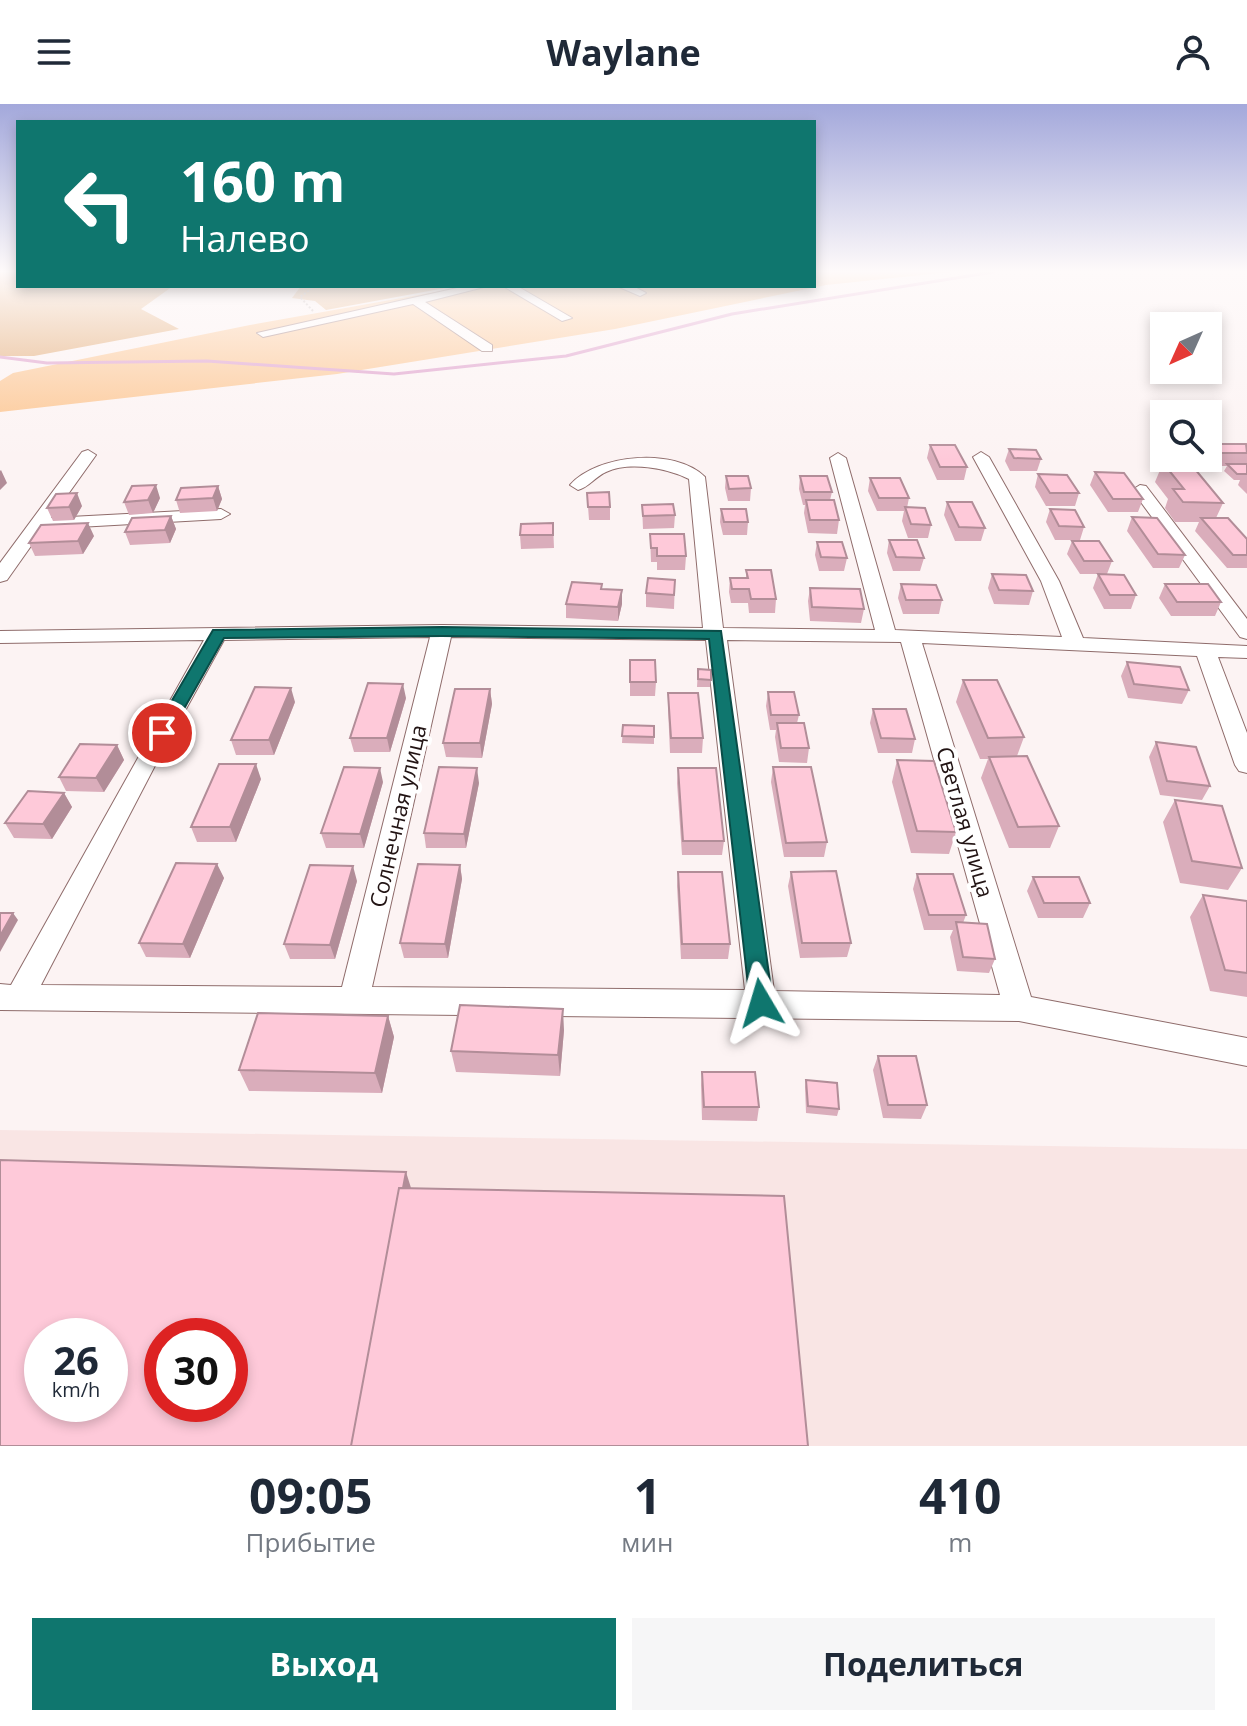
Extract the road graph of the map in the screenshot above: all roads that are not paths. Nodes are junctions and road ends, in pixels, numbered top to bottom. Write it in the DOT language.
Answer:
graph roads {
  1 [pos="467,335"];
  2 [pos="487,348"];
  3 [pos="88,455"];
  4 [pos="981,457"];
  5 [pos="838,458"];
  6 [pos="578,485"];
  7 [pos="1140,490"];
  8 [pos="221,514"];
  9 [pos="38,524"];
  10 [pos="0,576"];
  11 [pos="442,631"];
  12 [pos="218,633"];
  13 [pos="1247,633"];
  14 [pos="716,634"];
  15 [pos="898,636"];
  16 [pos="0,637"];
  17 [pos="1076,646"];
  18 [pos="1205,649"];
  19 [pos="1247,652"];
  20 [pos="1247,765"];
  21 [pos="10,997"];
  22 [pos="354,1000"];
  23 [pos="761,1003"];
  24 [pos="1019,1008"];
  25 [pos="1247,1052"];
  1 -- 2 [label="street"];
  3 -- 9 [label="street"];
  4 -- 17 [label="street"];
  5 -- 15 [label="street, Светлая улица"];
  6 -- 14 [label="street"];
  7 -- 13 [label="street"];
  8 -- 9 [label="street"];
  9 -- 10 [label="street"];
  11 -- 12 [label="street"];
  11 -- 14 [label="street"];
  11 -- 22 [label="street, Солнечная улица"];
  12 -- 16 [label="street"];
  12 -- 21 [label="street"];
  14 -- 15 [label="street"];
  14 -- 23 [label="street"];
  15 -- 17 [label="street"];
  15 -- 24 [label="street, Светлая улица"];
  17 -- 18 [label="street"];
  18 -- 19 [label="street"];
  18 -- 20 [label="street"];
  21 -- 22 [label="street"];
  22 -- 23 [label="street"];
  23 -- 24 [label="street"];
  24 -- 25 [label="street"];
}
